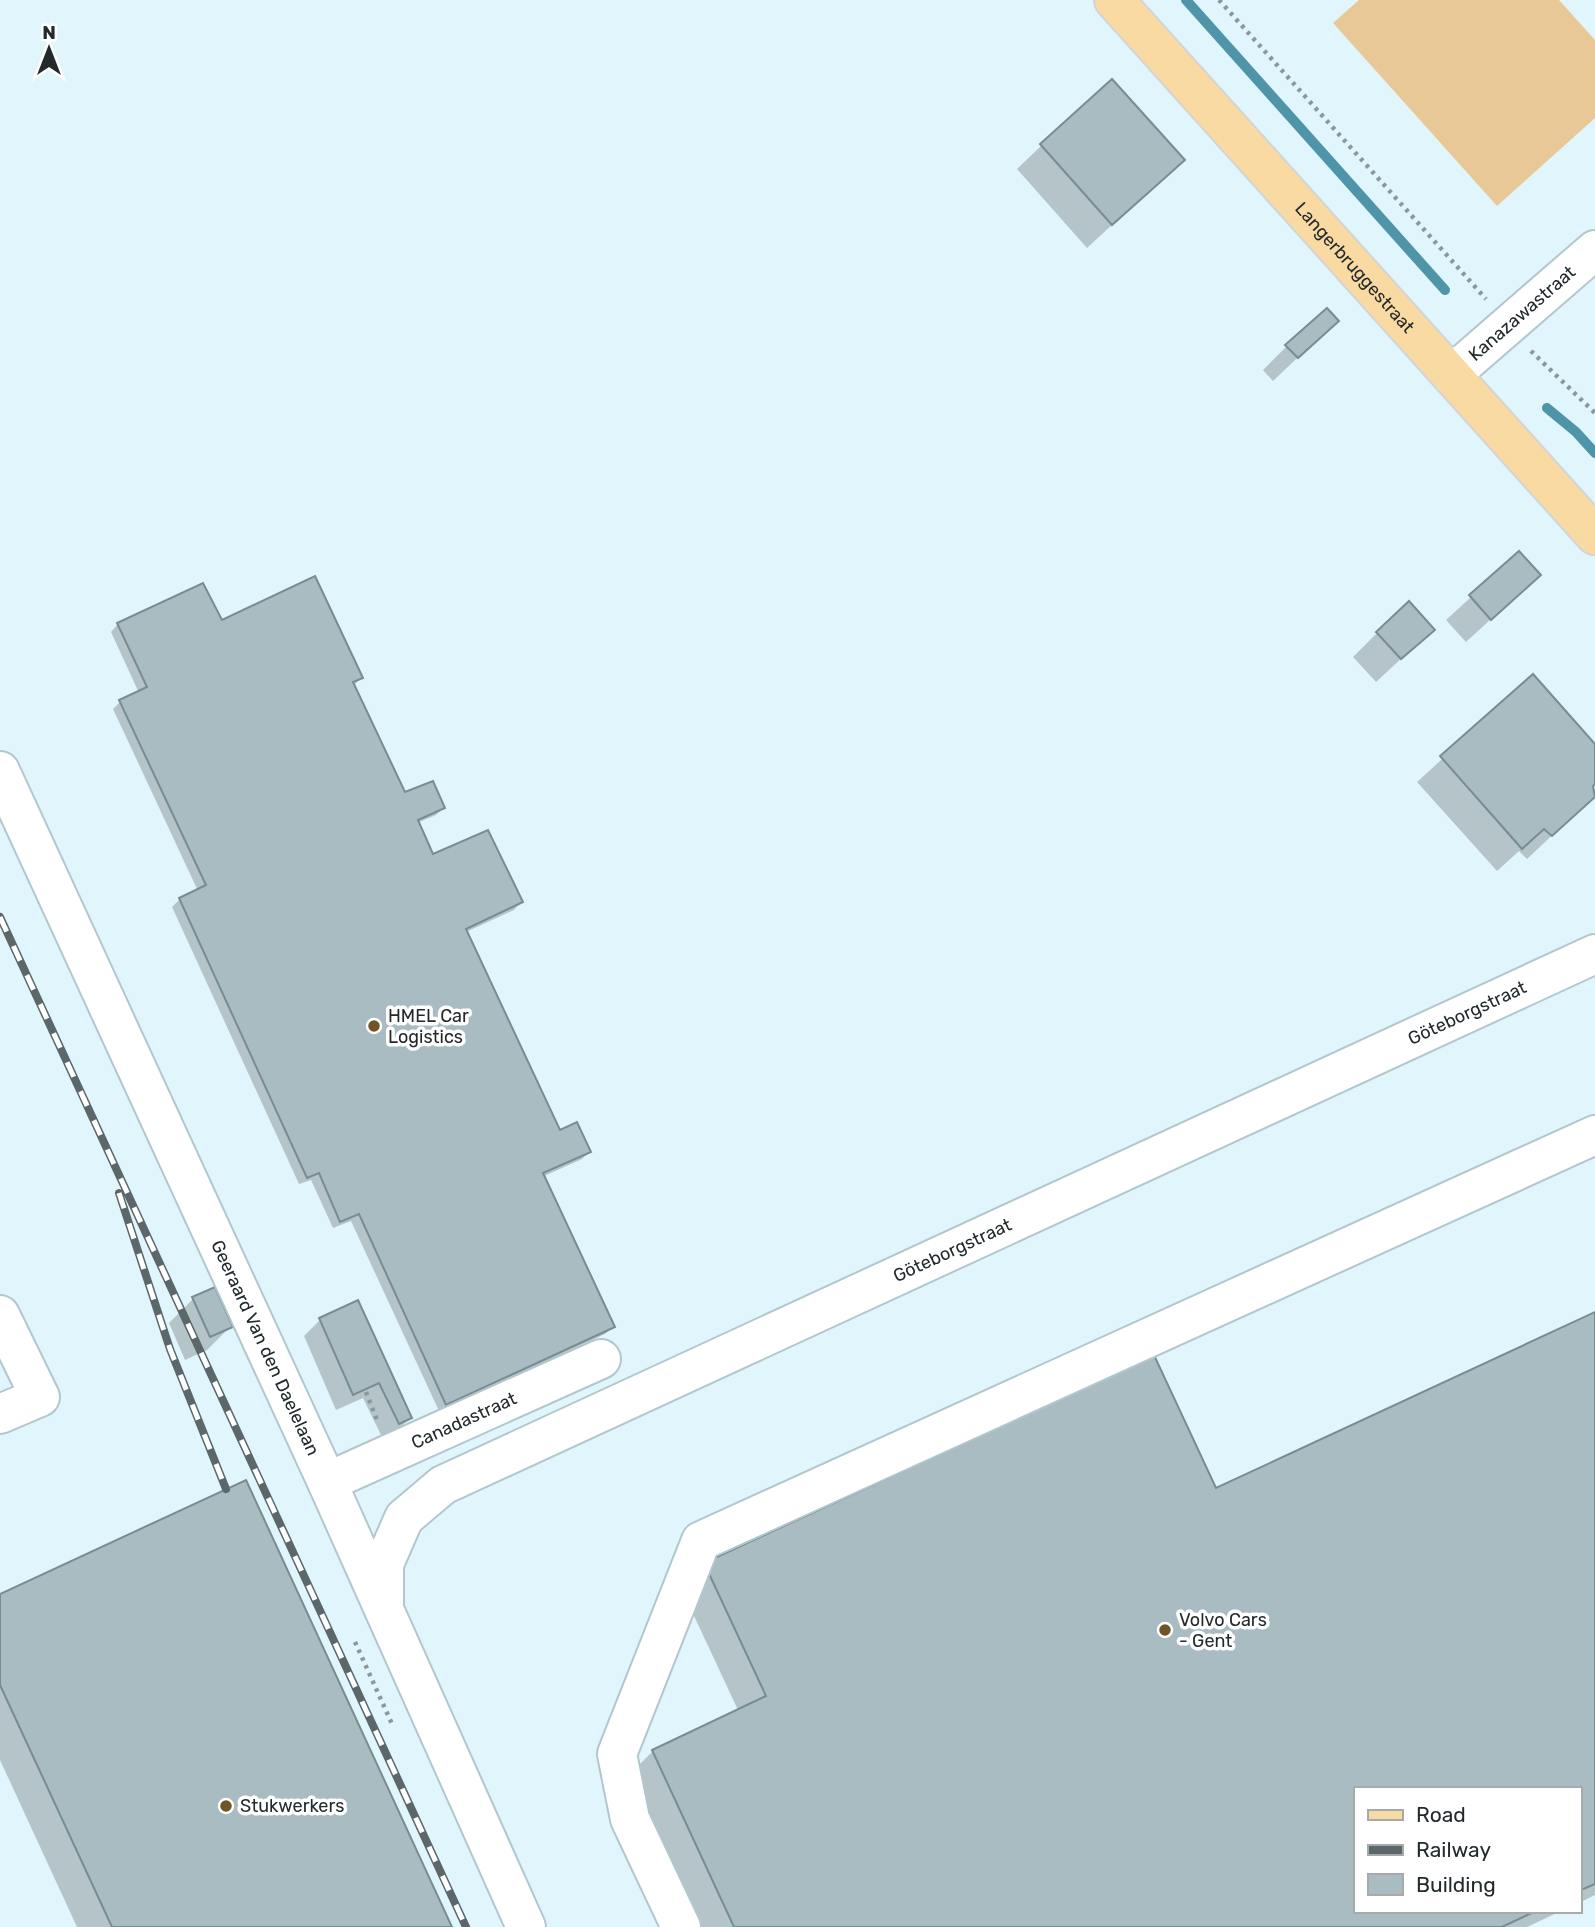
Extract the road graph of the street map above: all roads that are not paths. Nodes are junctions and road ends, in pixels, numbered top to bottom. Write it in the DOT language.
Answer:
graph roads {
  1 [pos="1115,0"];
  2 [pos="1595,250"];
  3 [pos="1451,375"];
  4 [pos="1595,535"];
  5 [pos="0,771"];
  6 [pos="1595,954"];
  7 [pos="1595,1135"];
  8 [pos="0,1315"];
  9 [pos="601,1359"];
  10 [pos="0,1414"];
  11 [pos="327,1482"];
  12 [pos="384,1609"];
  13 [pos="526,1927"];
  14 [pos="681,1927"];
  1 -- 3 [label="main road, Langerbruggestraat"];
  2 -- 3 [label="street, Kanazawastraat"];
  3 -- 4 [label="main road, Langerbruggestraat"];
  5 -- 11 [label="street, Geeraard Van den Daelelaan"];
  6 -- 12 [label="street, Göteborgstraat"];
  7 -- 14 [label="street"];
  8 -- 10 [label="street"];
  9 -- 11 [label="street, Canadastraat"];
  11 -- 12 [label="street, Geeraard Van den Daelelaan"];
  12 -- 13 [label="street, Geeraard Van den Daelelaan"];
}
